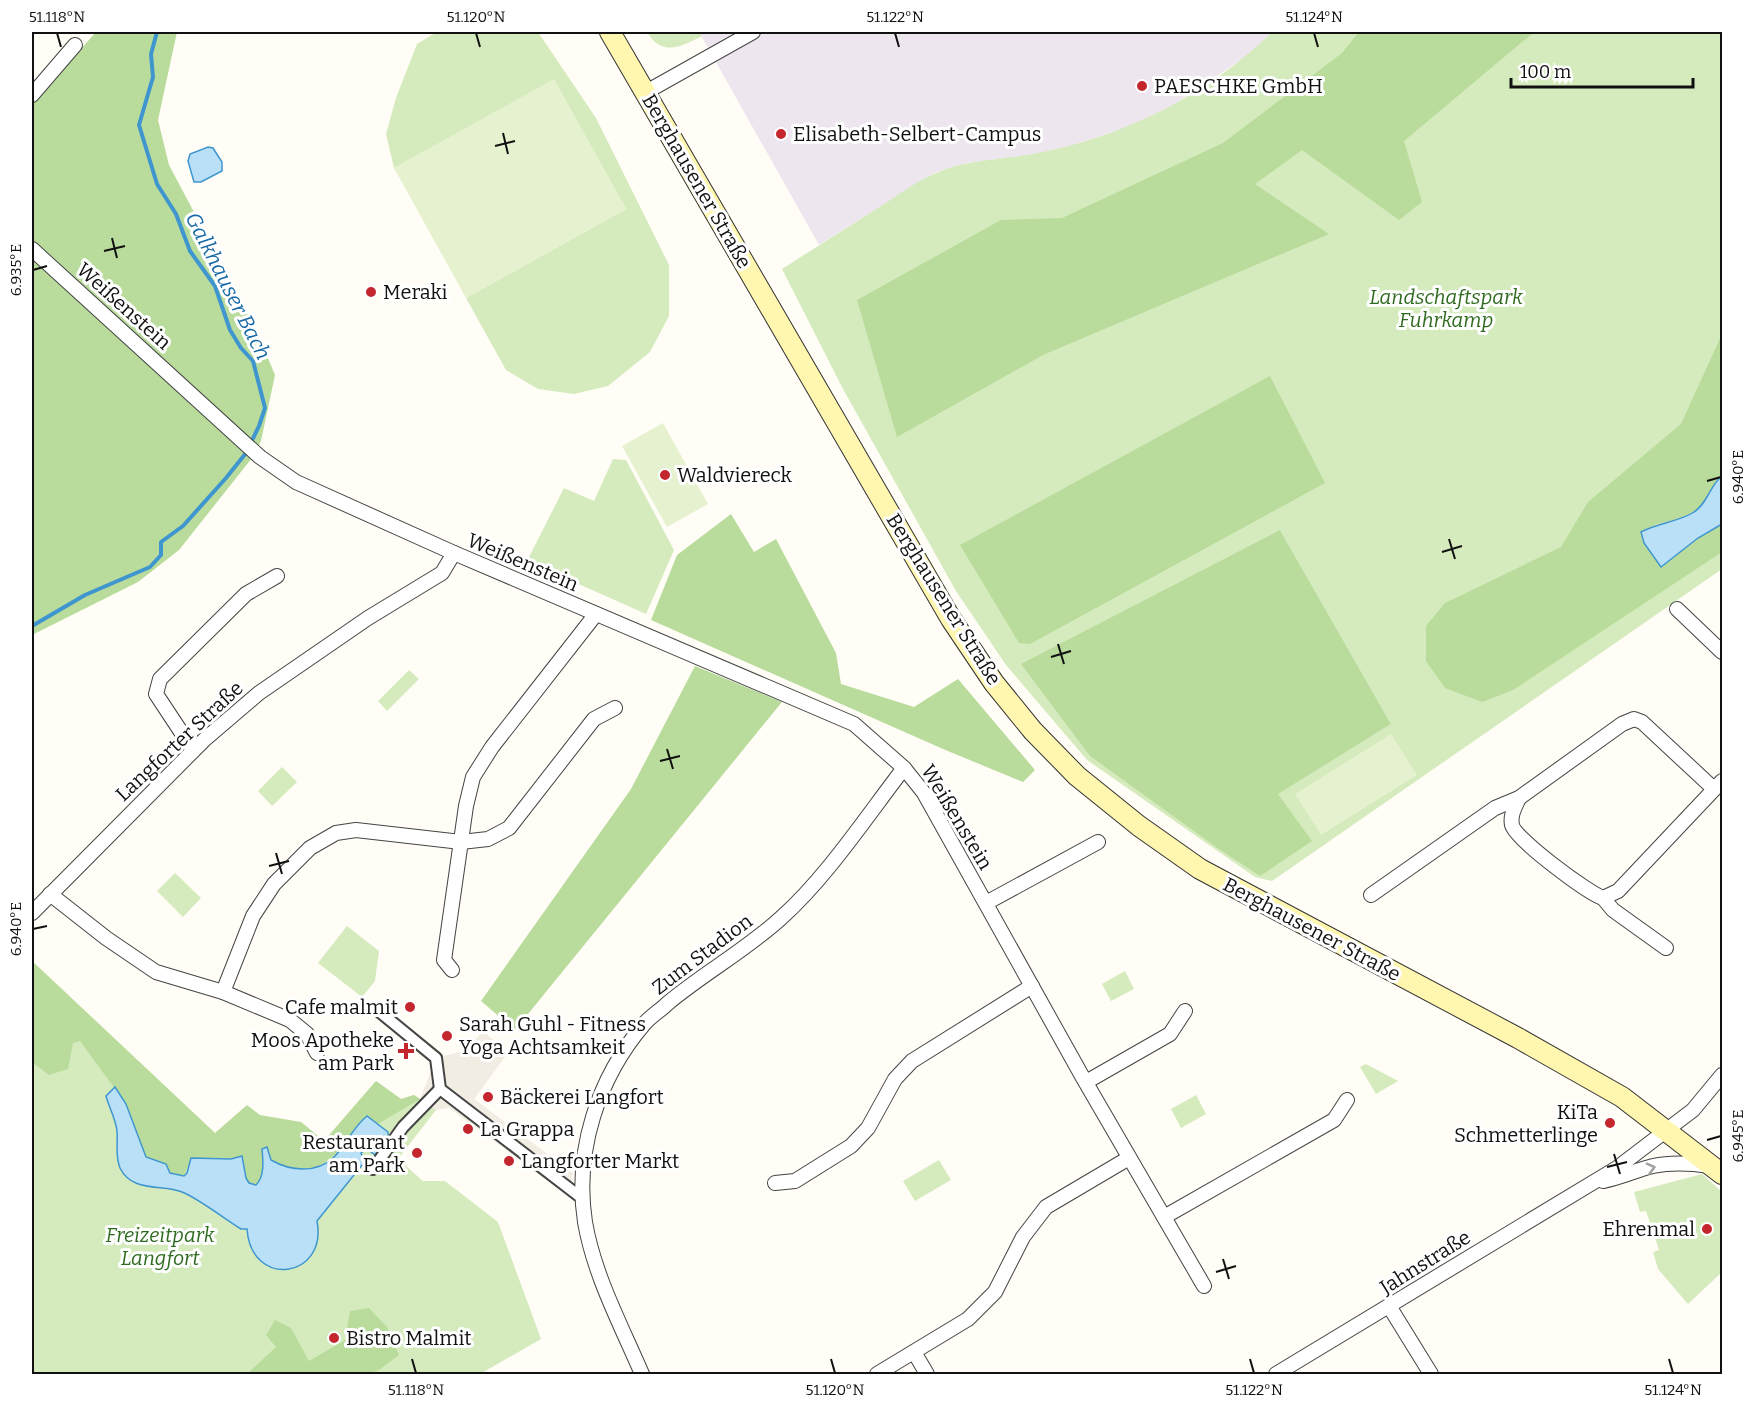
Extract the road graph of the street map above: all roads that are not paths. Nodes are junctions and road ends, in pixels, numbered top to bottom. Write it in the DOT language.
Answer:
graph roads {
  1 [pos="610,32"];
  2 [pos="753,32"];
  3 [pos="75,45"];
  4 [pos="646,92"];
  5 [pos="32,95"];
  6 [pos="32,249"];
  7 [pos="454,553"];
  8 [pos="277,576"];
  9 [pos="1677,609"];
  10 [pos="596,614"];
  11 [pos="1722,652"];
  12 [pos="615,708"];
  13 [pos="193,750"];
  14 [pos="904,768"];
  15 [pos="1718,785"];
  16 [pos="1519,798"];
  17 [pos="461,842"];
  18 [pos="1098,842"];
  19 [pos="50,894"];
  20 [pos="1371,895"];
  21 [pos="1603,898"];
  22 [pos="986,903"];
  23 [pos="32,913"];
  24 [pos="1666,948"];
  25 [pos="452,970"];
  26 [pos="1032,986"];
  27 [pos="223,992"];
  28 [pos="375,1008"];
  29 [pos="1185,1011"];
  30 [pos="317,1053"];
  31 [pos="1722,1075"];
  32 [pos="1086,1082"];
  33 [pos="440,1089"];
  34 [pos="1347,1100"];
  35 [pos="1668,1131"];
  36 [pos="1129,1158"];
  37 [pos="373,1170"];
  38 [pos="1717,1170"];
  39 [pos="775,1183"];
  40 [pos="1595,1183"];
  41 [pos="583,1199"];
  42 [pos="1164,1217"];
  43 [pos="1204,1286"];
  44 [pos="1389,1306"];
  45 [pos="914,1352"];
  46 [pos="642,1374"];
  47 [pos="877,1374"];
  48 [pos="927,1374"];
  49 [pos="1276,1374"];
  50 [pos="1431,1374"];
  1 -- 4 [label="main road, Berghausener Straße"];
  2 -- 4 [label="street"];
  3 -- 5 [label="street"];
  4 -- 35 [label="main road, Berghausener Straße"];
  6 -- 7 [label="street, Weißenstein"];
  7 -- 10 [label="street, Weißenstein"];
  7 -- 13 [label="street, Langforter Straße"];
  8 -- 13 [label="street"];
  9 -- 11 [label="street"];
  10 -- 14 [label="street, Weißenstein"];
  10 -- 17 [label="street"];
  12 -- 17 [label="street"];
  13 -- 19 [label="street, Langforter Straße"];
  14 -- 22 [label="street, Weißenstein"];
  14 -- 41 [label="street, Zum Stadion"];
  15 -- 16 [label="street"];
  15 -- 21 [label="street"];
  16 -- 20 [label="street"];
  16 -- 21 [label="street"];
  17 -- 25 [label="street"];
  17 -- 27 [label="street"];
  18 -- 22 [label="street"];
  19 -- 23 [label="street, Langforter Straße"];
  19 -- 27 [label="street"];
  21 -- 24 [label="street"];
  22 -- 26 [label="street, Weißenstein"];
  26 -- 32 [label="street, Weißenstein"];
  26 -- 39 [label="street"];
  27 -- 30 [label="street"];
  28 -- 33 [label="street"];
  29 -- 32 [label="street"];
  31 -- 35 [label="street, Jahnstraße"];
  32 -- 36 [label="street, Weißenstein"];
  33 -- 37 [label="street"];
  33 -- 41 [label="street"];
  34 -- 42 [label="street"];
  35 -- 38 [label="main road, Berghausener Straße"];
  35 -- 40 [label="street, Jahnstraße"];
  36 -- 42 [label="street, Weißenstein"];
  36 -- 45 [label="street"];
  40 -- 38 [label="street, Jahnstraße, one-way"];
  40 -- 44 [label="street, Jahnstraße"];
  41 -- 46 [label="street, Zum Stadion"];
  42 -- 43 [label="street, Weißenstein"];
  44 -- 49 [label="street, Jahnstraße"];
  44 -- 50 [label="street"];
  45 -- 47 [label="street"];
  45 -- 48 [label="street"];
}
